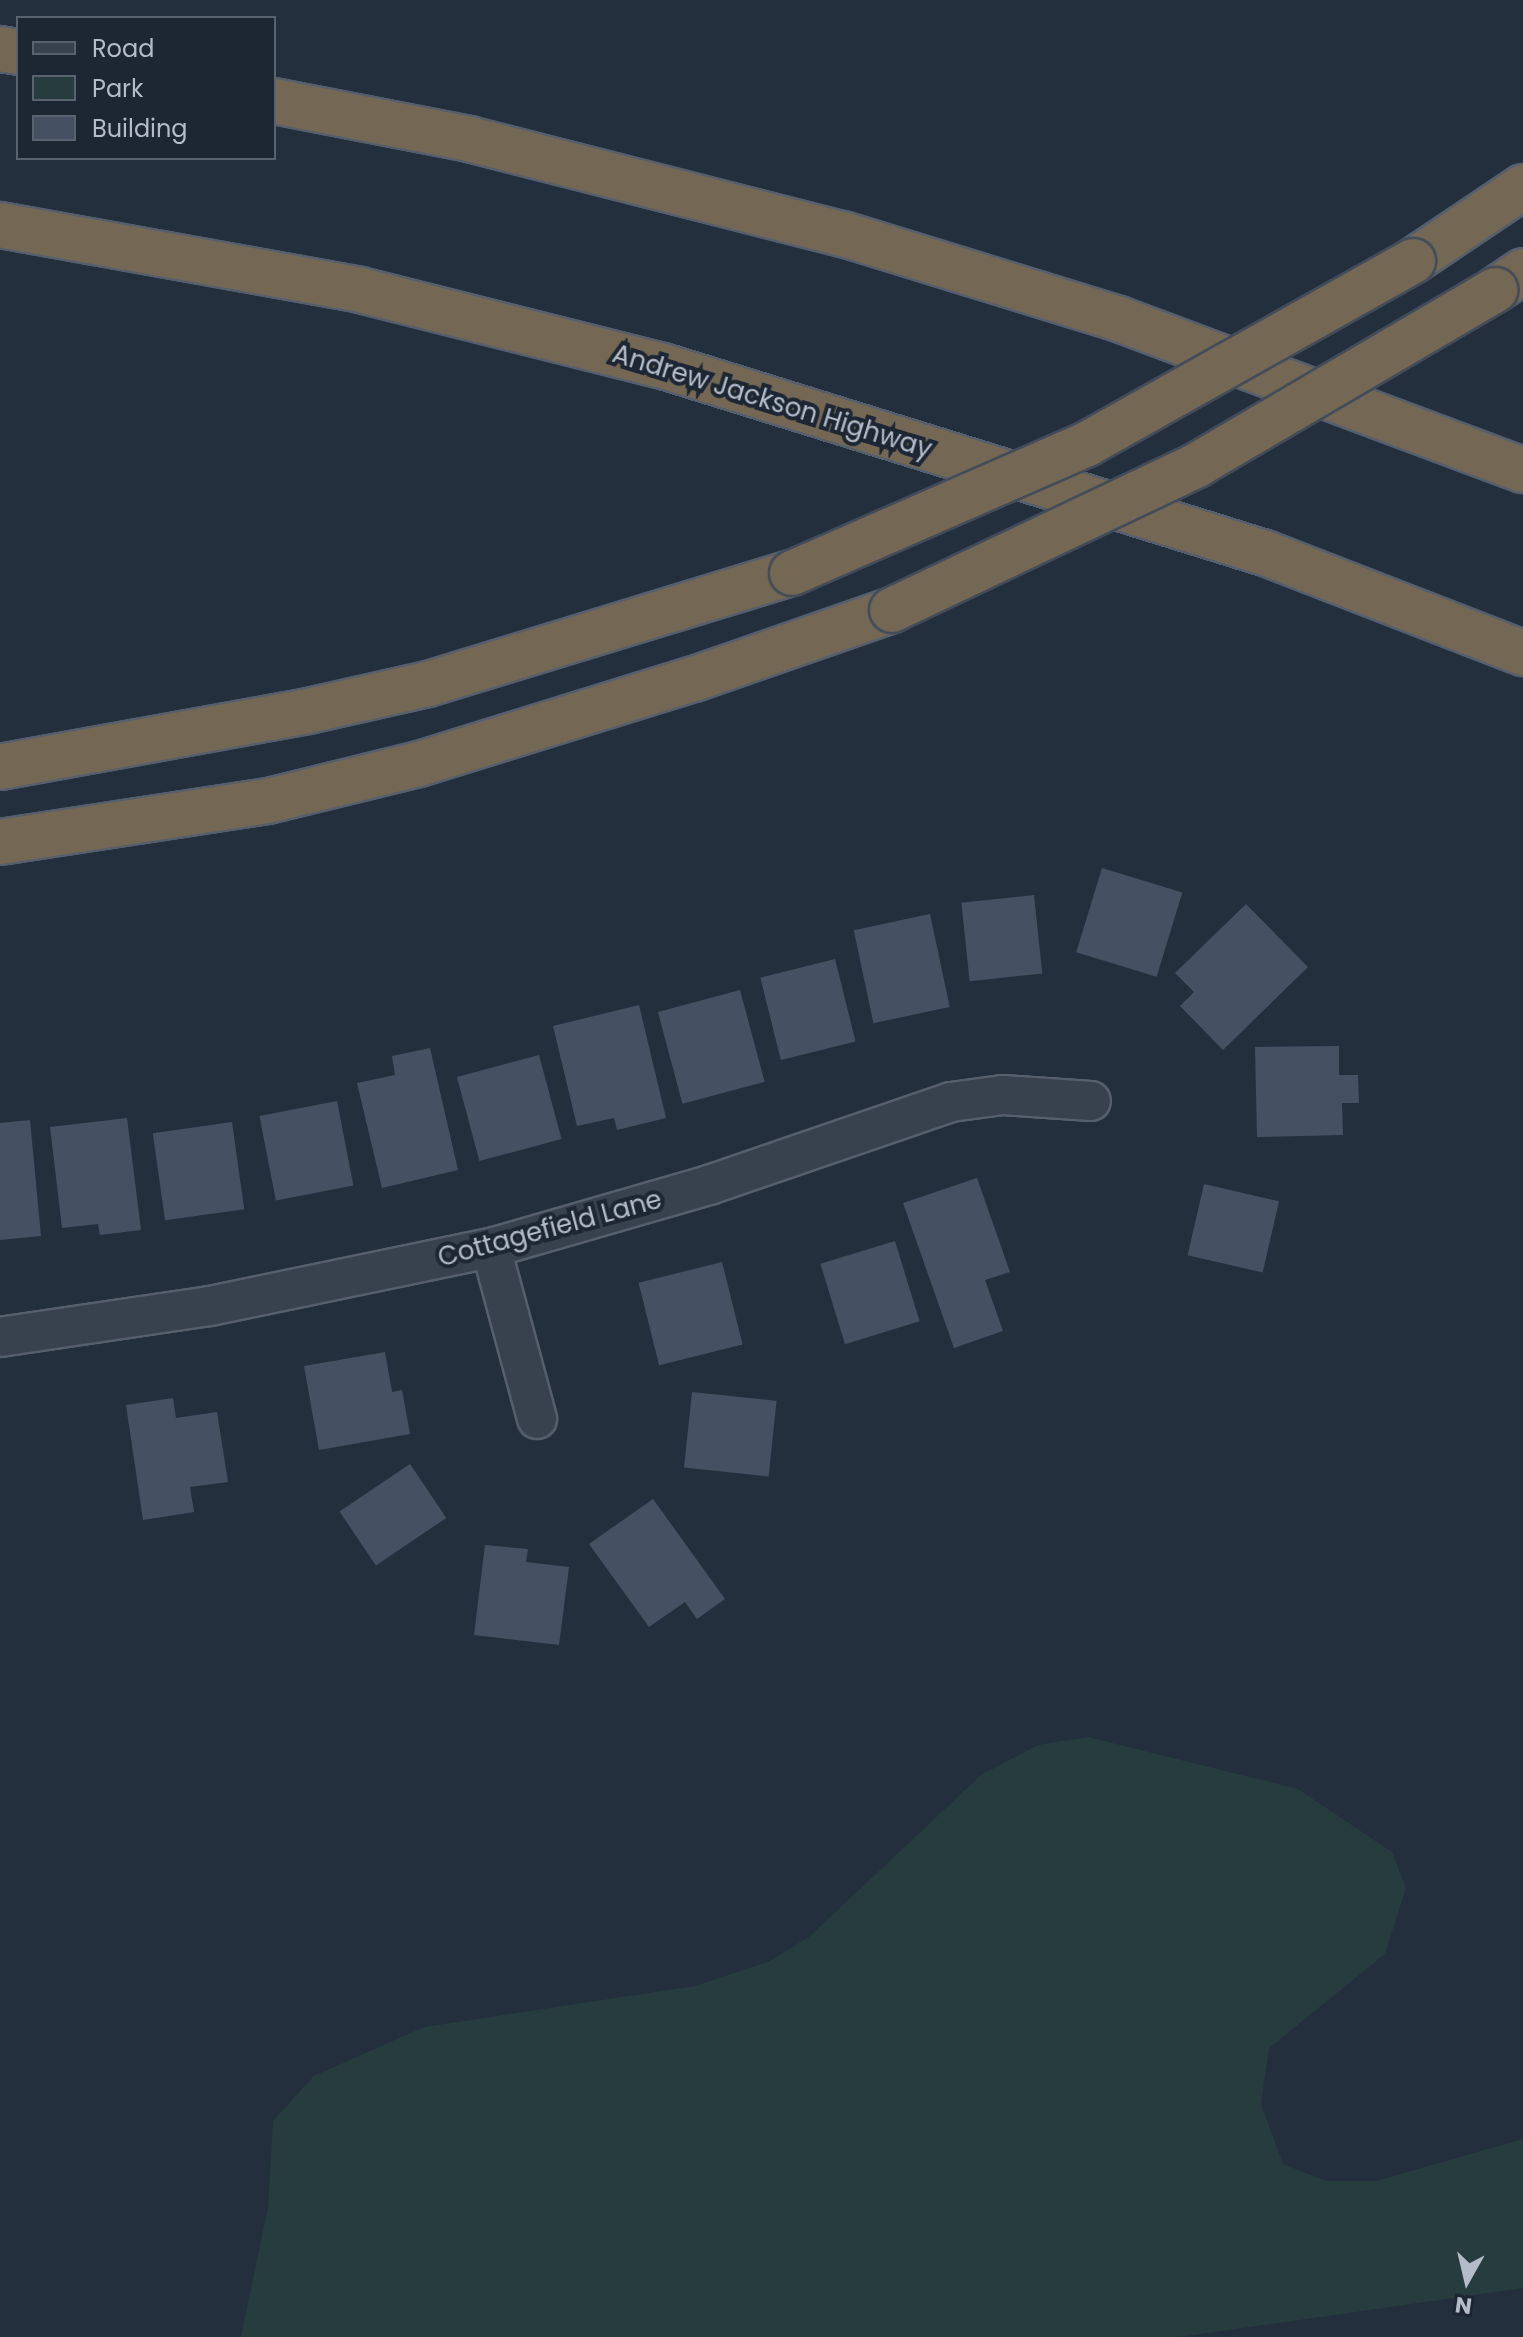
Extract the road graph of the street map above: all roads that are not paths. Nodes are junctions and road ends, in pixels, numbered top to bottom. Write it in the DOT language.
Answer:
graph roads {
  1 [pos="276,101"];
  2 [pos="1523,187"];
  3 [pos="0,227"];
  4 [pos="1509,280"];
  5 [pos="1523,470"];
  6 [pos="1523,653"];
  7 [pos="0,767"];
  8 [pos="0,842"];
  9 [pos="1091,1101"];
  10 [pos="491,1248"];
  11 [pos="0,1337"];
  12 [pos="537,1419"];
  1 -- 5 [label="highway"];
  2 -- 7 [label="highway, bridge"];
  3 -- 6 [label="highway, Andrew Jackson Highway"];
  4 -- 8 [label="highway, bridge"];
  9 -- 10 [label="street, Cottagefield Lane"];
  10 -- 11 [label="street, Cottagefield Lane"];
  10 -- 12 [label="street"];
}
